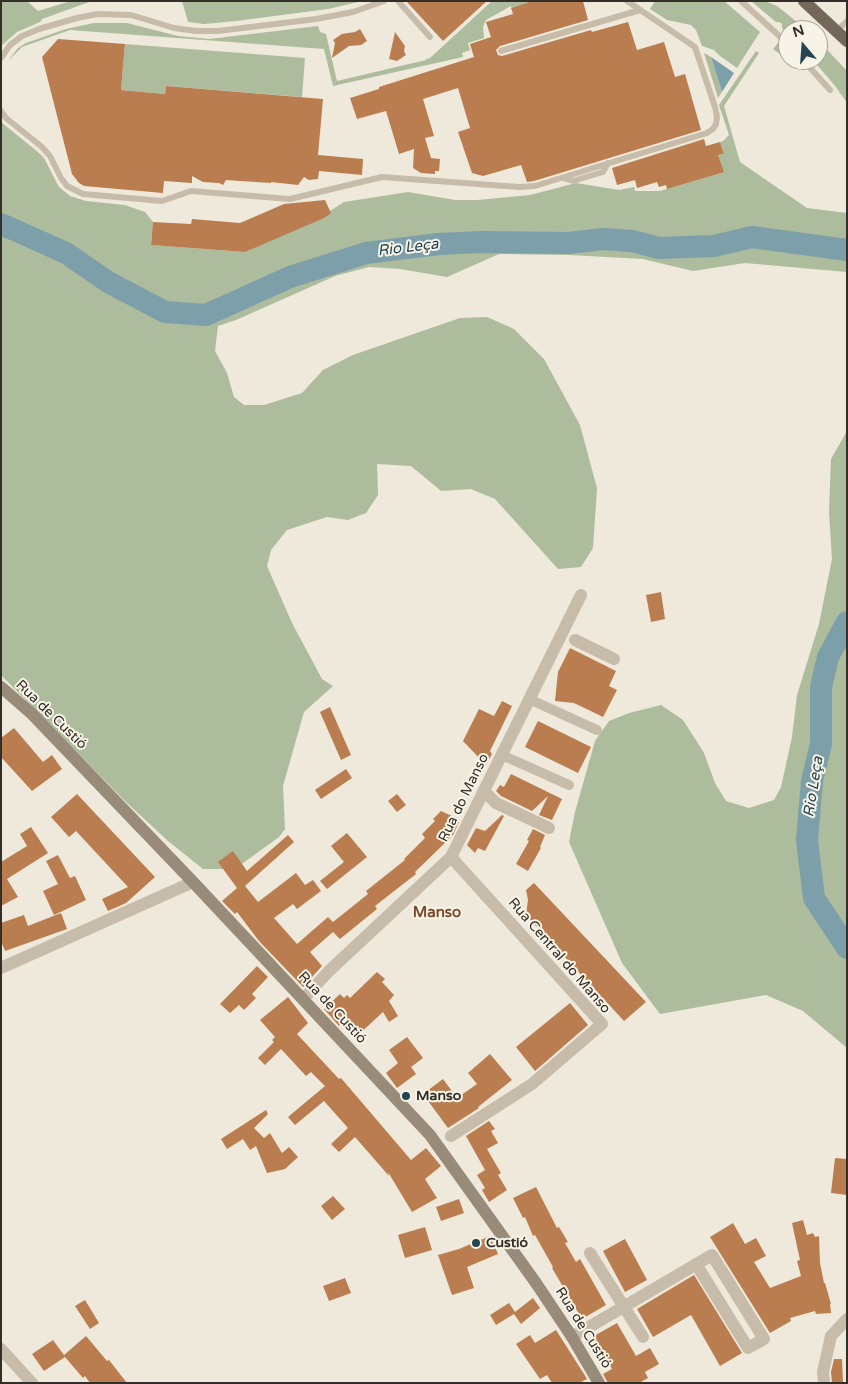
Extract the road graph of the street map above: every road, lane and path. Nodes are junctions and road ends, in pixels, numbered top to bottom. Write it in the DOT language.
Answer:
graph roads {
  1 [pos="384,1"];
  2 [pos="398,1"];
  3 [pos="627,1"];
  4 [pos="740,1"];
  5 [pos="804,1"];
  6 [pos="640,10"];
  7 [pos="847,21"];
  8 [pos="837,31"];
  9 [pos="778,35"];
  10 [pos="430,37"];
  11 [pos="847,41"];
  12 [pos="501,51"];
  13 [pos="1,58"];
  14 [pos="812,70"];
  15 [pos="830,90"];
  16 [pos="1,111"];
  17 [pos="580,595"];
  18 [pos="567,637"];
  19 [pos="614,659"];
  20 [pos="1,687"];
  21 [pos="530,699"];
  22 [pos="597,730"];
  23 [pos="502,754"];
  24 [pos="569,785"];
  25 [pos="484,790"];
  26 [pos="549,828"];
  27 [pos="452,858"];
  28 [pos="193,882"];
  29 [pos="2,966"];
  30 [pos="303,999"];
  31 [pos="451,1136"];
  32 [pos="590,1254"];
  33 [pos="696,1264"];
  34 [pos="625,1306"];
  35 [pos="847,1319"];
  36 [pos="572,1337"];
  37 [pos="643,1337"];
  38 [pos="1,1349"];
  39 [pos="32,1383"];
  40 [pos="599,1383"];
  41 [pos="824,1383"];
  1 -- 13 [label="lane"];
  2 -- 10 [label="lane"];
  3 -- 6 [label="lane"];
  4 -- 9 [label="lane"];
  5 -- 8 [label="main road"];
  6 -- 12 [label="lane"];
  6 -- 16 [label="lane"];
  7 -- 8 [label="lane"];
  8 -- 11 [label="main road"];
  14 -- 15 [label="lane"];
  17 -- 18 [label="street, Rua do Manso"];
  18 -- 19 [label="street"];
  18 -- 21 [label="street, Rua do Manso"];
  20 -- 28 [label="main road, Rua de Custió"];
  21 -- 22 [label="street"];
  21 -- 23 [label="street, Rua do Manso"];
  23 -- 24 [label="street"];
  23 -- 25 [label="street, Rua do Manso"];
  25 -- 26 [label="street"];
  25 -- 27 [label="street, Rua do Manso"];
  27 -- 30 [label="street, Rua do Manso"];
  27 -- 31 [label="street, Rua Central do Manso"];
  28 -- 29 [label="street"];
  28 -- 30 [label="main road, Rua de Custió"];
  30 -- 36 [label="main road, Rua de Custió"];
  32 -- 34 [label="street"];
  33 -- 33 [label="street"];
  33 -- 34 [label="street"];
  34 -- 36 [label="street"];
  34 -- 37 [label="street"];
  35 -- 41 [label="street"];
  36 -- 40 [label="main road, Rua de Custió"];
  38 -- 39 [label="street"];
}
